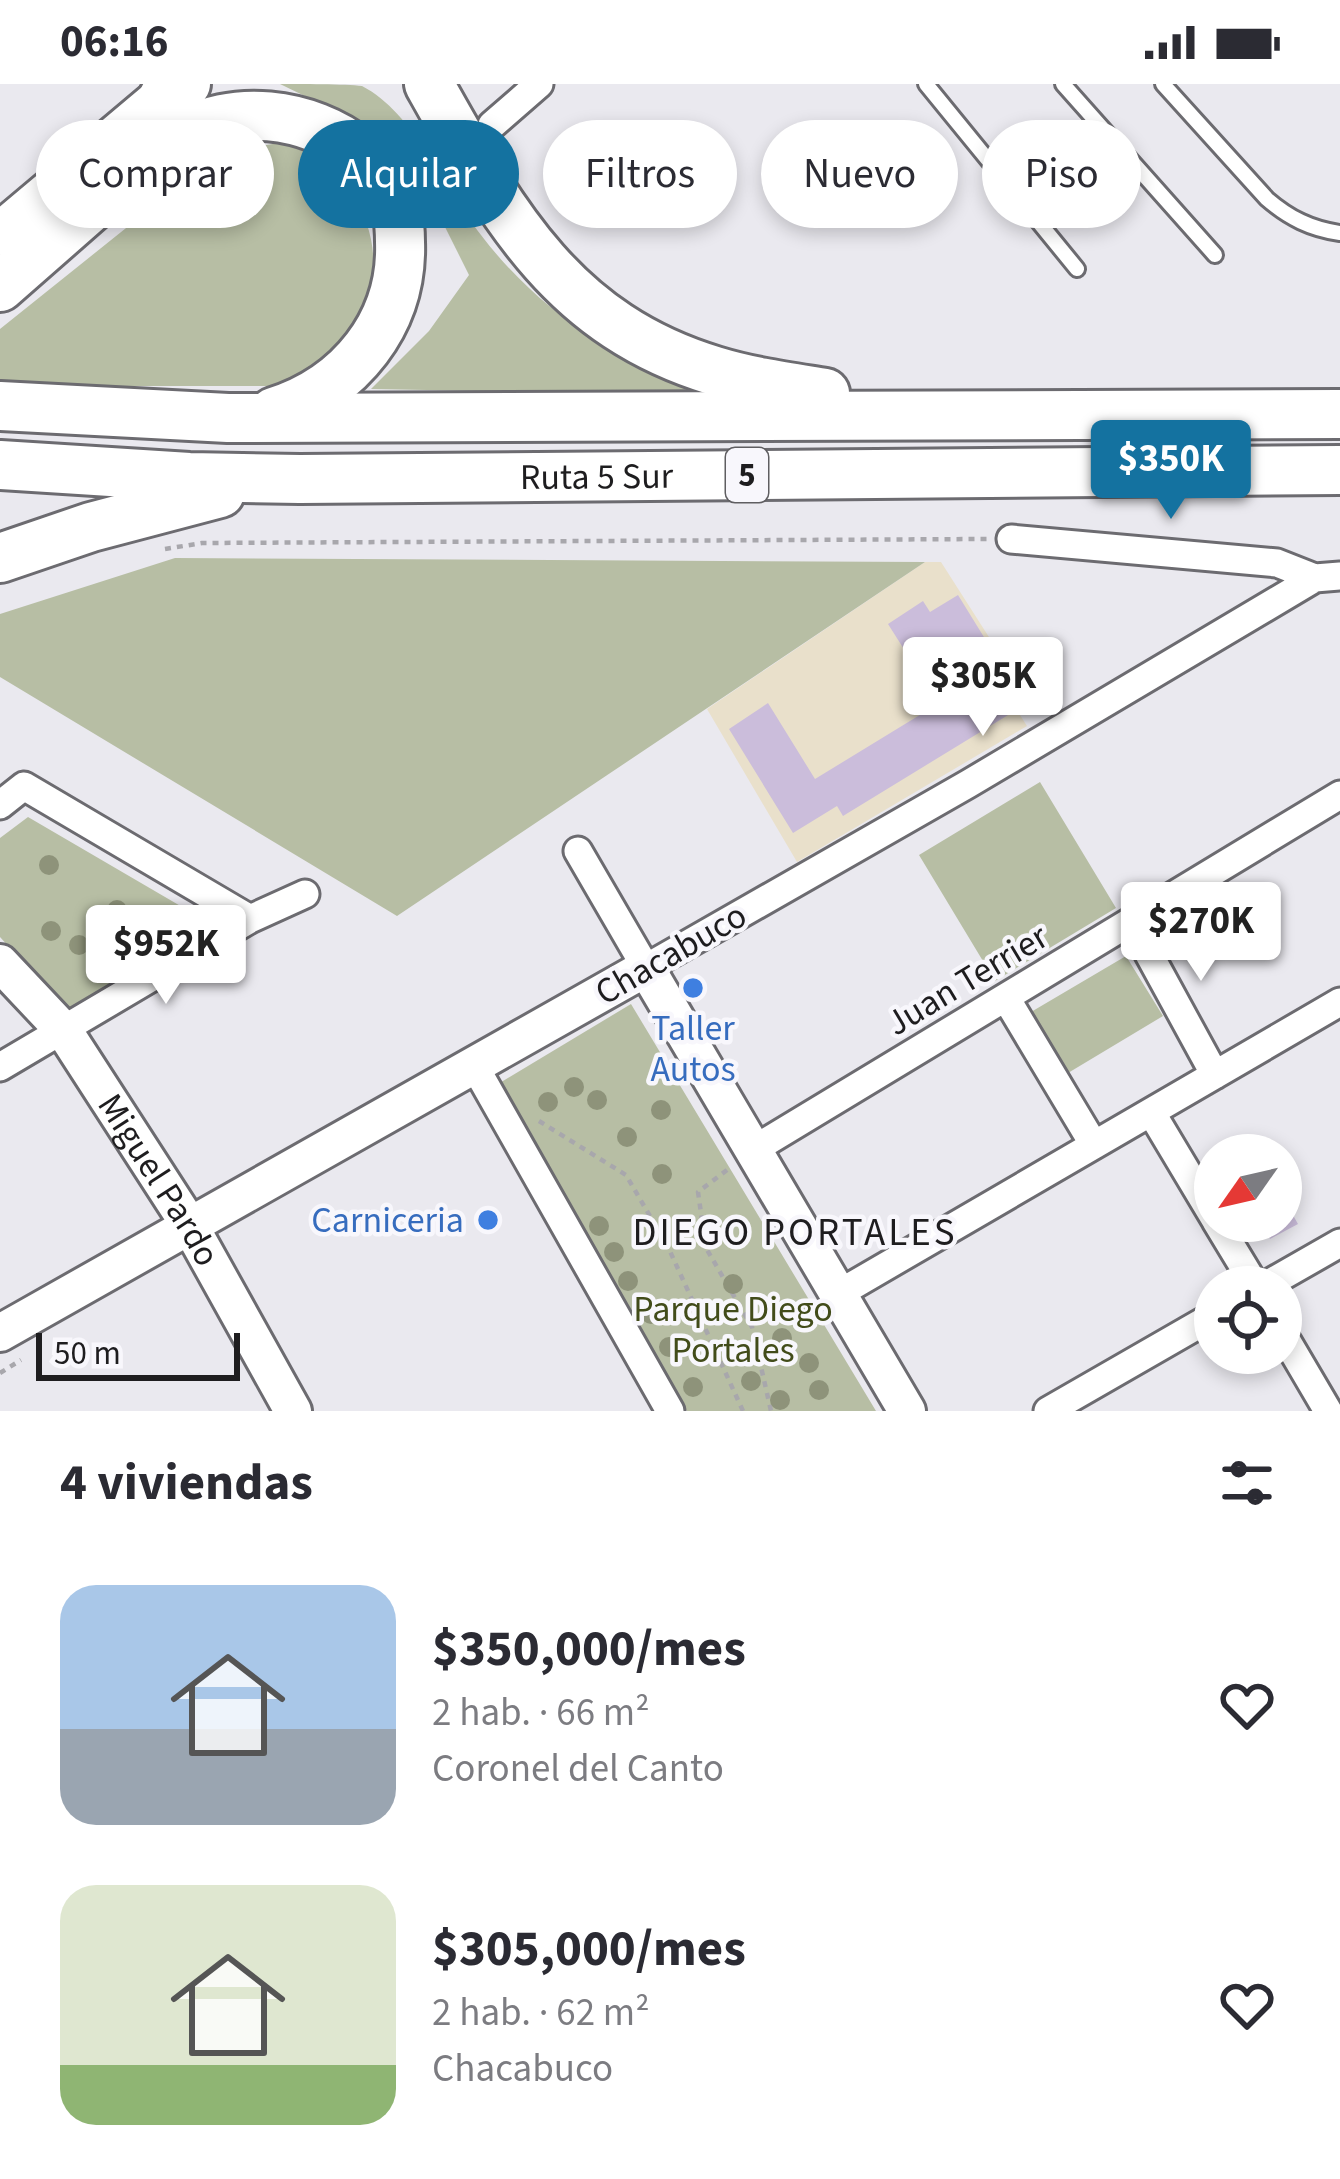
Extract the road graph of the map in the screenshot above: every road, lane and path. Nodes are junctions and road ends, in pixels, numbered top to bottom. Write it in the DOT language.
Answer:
graph roads {
  1 [pos="397,84"];
  2 [pos="429,84"];
  3 [pos="539,84"];
  4 [pos="926,84"];
  5 [pos="1063,84"];
  6 [pos="1163,84"];
  7 [pos="175,90"];
  8 [pos="460,120"];
  9 [pos="466,120"];
  10 [pos="482,120"];
  11 [pos="516,228"];
  12 [pos="0,233"];
  13 [pos="1340,233"];
  14 [pos="1215,255"];
  15 [pos="1077,269"];
  16 [pos="0,287"];
  17 [pos="0,406"];
  18 [pos="1340,414"];
  19 [pos="935,415"];
  20 [pos="228,418"];
  21 [pos="0,465"];
  22 [pos="1340,470"];
  23 [pos="301,479"];
  24 [pos="1011,539"];
  25 [pos="165,548"];
  26 [pos="0,558"];
  27 [pos="1327,577"];
  28 [pos="1340,795"];
  29 [pos="0,805"];
  30 [pos="578,851"];
  31 [pos="304,894"];
  32 [pos="250,920"];
  33 [pos="1132,923"];
  34 [pos="0,963"];
  35 [pos="646,968"];
  36 [pos="1006,998"];
  37 [pos="1340,1002"];
  38 [pos="64,1031"];
  39 [pos="474,1065"];
  40 [pos="0,1067"];
  41 [pos="1215,1075"];
  42 [pos="1150,1112"];
  43 [pos="534,1118"];
  44 [pos="1094,1145"];
  45 [pos="753,1150"];
  46 [pos="1194,1185"];
  47 [pos="190,1226"];
  48 [pos="1340,1243"];
  49 [pos="1298,1266"];
  50 [pos="838,1294"];
  51 [pos="1194,1327"];
  52 [pos="0,1333"];
  53 [pos="1302,1367"];
  54 [pos="293,1411"];
  55 [pos="670,1411"];
  56 [pos="743,1411"];
  57 [pos="771,1411"];
  58 [pos="907,1411"];
  59 [pos="1048,1411"];
  60 [pos="1328,1411"];
  1 -- 8 [label="highway"];
  2 -- 9 [label="highway"];
  3 -- 10 [label="street"];
  4 -- 15 [label="lane"];
  5 -- 14 [label="lane"];
  6 -- 13 [label="lane"];
  7 -- 12 [label="main road"];
  11 -- 19 [label="highway"];
  16 -- 20 [label="highway"];
  17 -- 20 [label="highway, Ruta 5 Sur / 5"];
  18 -- 19 [label="highway, Ruta 5 Sur / 5"];
  19 -- 20 [label="highway, Ruta 5 Sur / 5"];
  21 -- 23 [label="highway, Ruta 5 Sur / 5"];
  22 -- 23 [label="highway, Ruta 5 Sur / 5"];
  23 -- 26 [label="highway"];
  24 -- 25 [label="path"];
  24 -- 27 [label="street"];
  27 -- 35 [label="street, Chacabuco"];
  28 -- 33 [label="street, Juan Terrier"];
  29 -- 32 [label="street"];
  30 -- 35 [label="street"];
  31 -- 32 [label="street"];
  32 -- 38 [label="street"];
  33 -- 36 [label="street, Juan Terrier"];
  33 -- 41 [label="street"];
  34 -- 38 [label="main road, Miguel Pardo"];
  35 -- 39 [label="main road, Chacabuco"];
  35 -- 45 [label="main road"];
  36 -- 44 [label="street"];
  36 -- 45 [label="street, Juan Terrier"];
  37 -- 41 [label="street"];
  38 -- 40 [label="street"];
  38 -- 47 [label="main road, Miguel Pardo"];
  39 -- 47 [label="main road, Chacabuco"];
  39 -- 55 [label="street"];
  41 -- 42 [label="street"];
  42 -- 44 [label="street"];
  42 -- 46 [label="street"];
  43 -- 56 [label="path"];
  44 -- 50 [label="street"];
  45 -- 50 [label="main road"];
  45 -- 57 [label="path"];
  47 -- 52 [label="main road, Chacabuco"];
  47 -- 54 [label="main road, Miguel Pardo"];
  48 -- 49 [label="street"];
  50 -- 58 [label="main road"];
  51 -- 59 [label="street"];
  53 -- 60 [label="street"];
}
